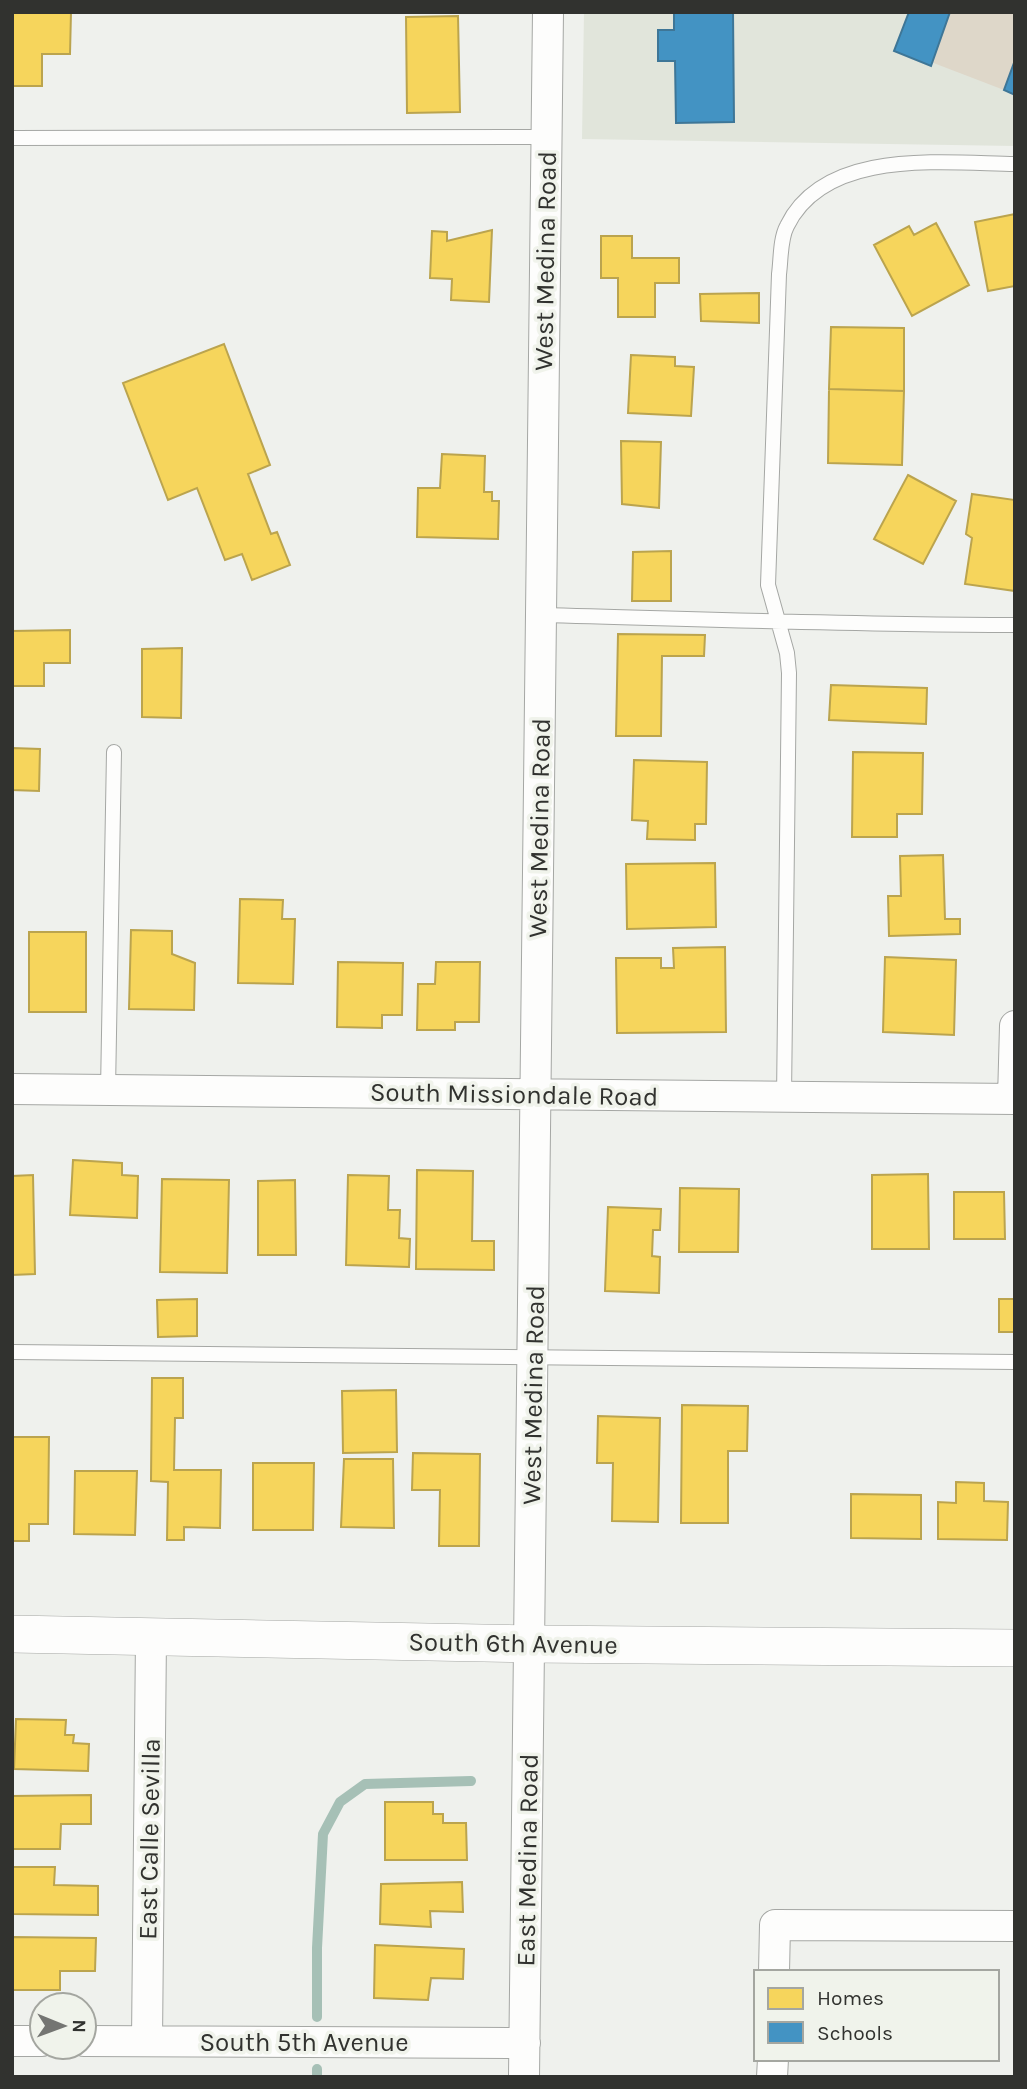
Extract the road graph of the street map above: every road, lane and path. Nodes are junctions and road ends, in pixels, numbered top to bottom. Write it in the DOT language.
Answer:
graph roads {
  1 [pos="548,12"];
  2 [pos="547,136"];
  3 [pos="12,138"];
  4 [pos="1015,164"];
  5 [pos="541,615"];
  6 [pos="777,620"];
  7 [pos="1015,625"];
  8 [pos="114,752"];
  9 [pos="1015,1026"];
  10 [pos="12,1089"];
  11 [pos="108,1090"];
  12 [pos="537,1094"];
  13 [pos="784,1097"];
  14 [pos="1014,1099"];
  15 [pos="12,1352"];
  16 [pos="534,1357"];
  17 [pos="1015,1362"];
  18 [pos="12,1634"];
  19 [pos="151,1637"];
  20 [pos="530,1644"];
  21 [pos="1015,1648"];
  22 [pos="1015,1926"];
  23 [pos="774,1970"];
  24 [pos="98,2041"];
  25 [pos="146,2041"];
  26 [pos="525,2043"];
  27 [pos="524,2077"];
  1 -- 2 [label="street, West Medina Road"];
  2 -- 3 [label="lane"];
  2 -- 5 [label="street, West Medina Road"];
  4 -- 6 [label="lane"];
  5 -- 6 [label="lane"];
  5 -- 12 [label="street, West Medina Road"];
  6 -- 7 [label="lane"];
  6 -- 13 [label="lane"];
  8 -- 11 [label="lane"];
  9 -- 14 [label="street"];
  10 -- 11 [label="street, South Missiondale Road"];
  11 -- 12 [label="street, South Missiondale Road"];
  12 -- 13 [label="street, South Missiondale Road"];
  12 -- 16 [label="street, West Medina Road"];
  13 -- 14 [label="street, South Missiondale Road"];
  15 -- 16 [label="lane"];
  16 -- 17 [label="lane"];
  16 -- 20 [label="street, West Medina Road"];
  18 -- 19 [label="street, South 6th Avenue"];
  19 -- 20 [label="street, South 6th Avenue"];
  19 -- 25 [label="street, East Calle Sevilla"];
  20 -- 21 [label="street, South 6th Avenue"];
  20 -- 26 [label="street, East Medina Road"];
  22 -- 23 [label="street"];
  24 -- 25 [label="street, South 5th Avenue"];
  25 -- 26 [label="street, South 5th Avenue"];
  26 -- 27 [label="street, East Medina Road"];
}
